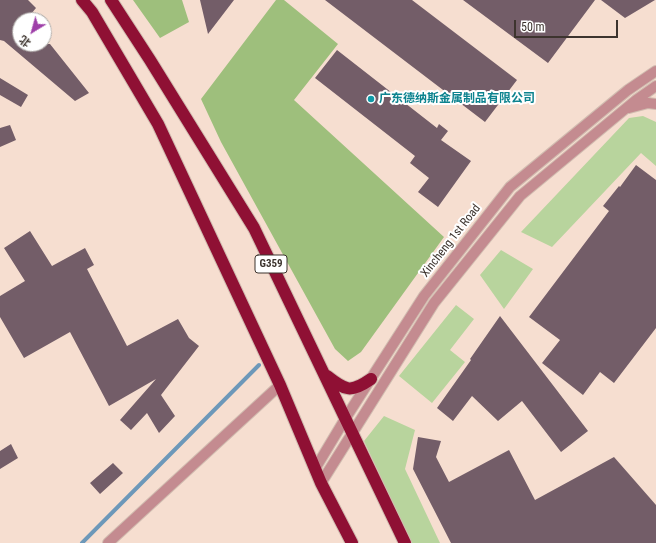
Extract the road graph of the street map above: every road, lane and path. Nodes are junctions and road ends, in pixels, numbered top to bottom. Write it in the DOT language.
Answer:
graph roads {
  1 [pos="82,0"];
  2 [pos="111,0"];
  3 [pos="654,76"];
  4 [pos="656,86"];
  5 [pos="656,104"];
  6 [pos="622,111"];
  7 [pos="324,374"];
  8 [pos="371,379"];
  9 [pos="280,385"];
  10 [pos="345,419"];
  11 [pos="352,433"];
  12 [pos="315,469"];
  13 [pos="320,483"];
  14 [pos="108,543"];
  15 [pos="352,543"];
  16 [pos="405,543"];
  1 -- 9 [label="highway"];
  2 -- 7 [label="highway, G359"];
  3 -- 8 [label="street, Xincheng 1st Road"];
  4 -- 6 [label="street"];
  5 -- 6 [label="street"];
  6 -- 11 [label="street"];
  7 -- 8 [label="highway"];
  7 -- 10 [label="highway, G359"];
  8 -- 10 [label="street, Xincheng 1st Road"];
  9 -- 12 [label="highway"];
  9 -- 14 [label="street"];
  10 -- 11 [label="highway, G359"];
  10 -- 12 [label="street, Xincheng 1st Road"];
  11 -- 13 [label="street"];
  11 -- 16 [label="highway, G359"];
  12 -- 13 [label="highway"];
  13 -- 15 [label="highway"];
}
